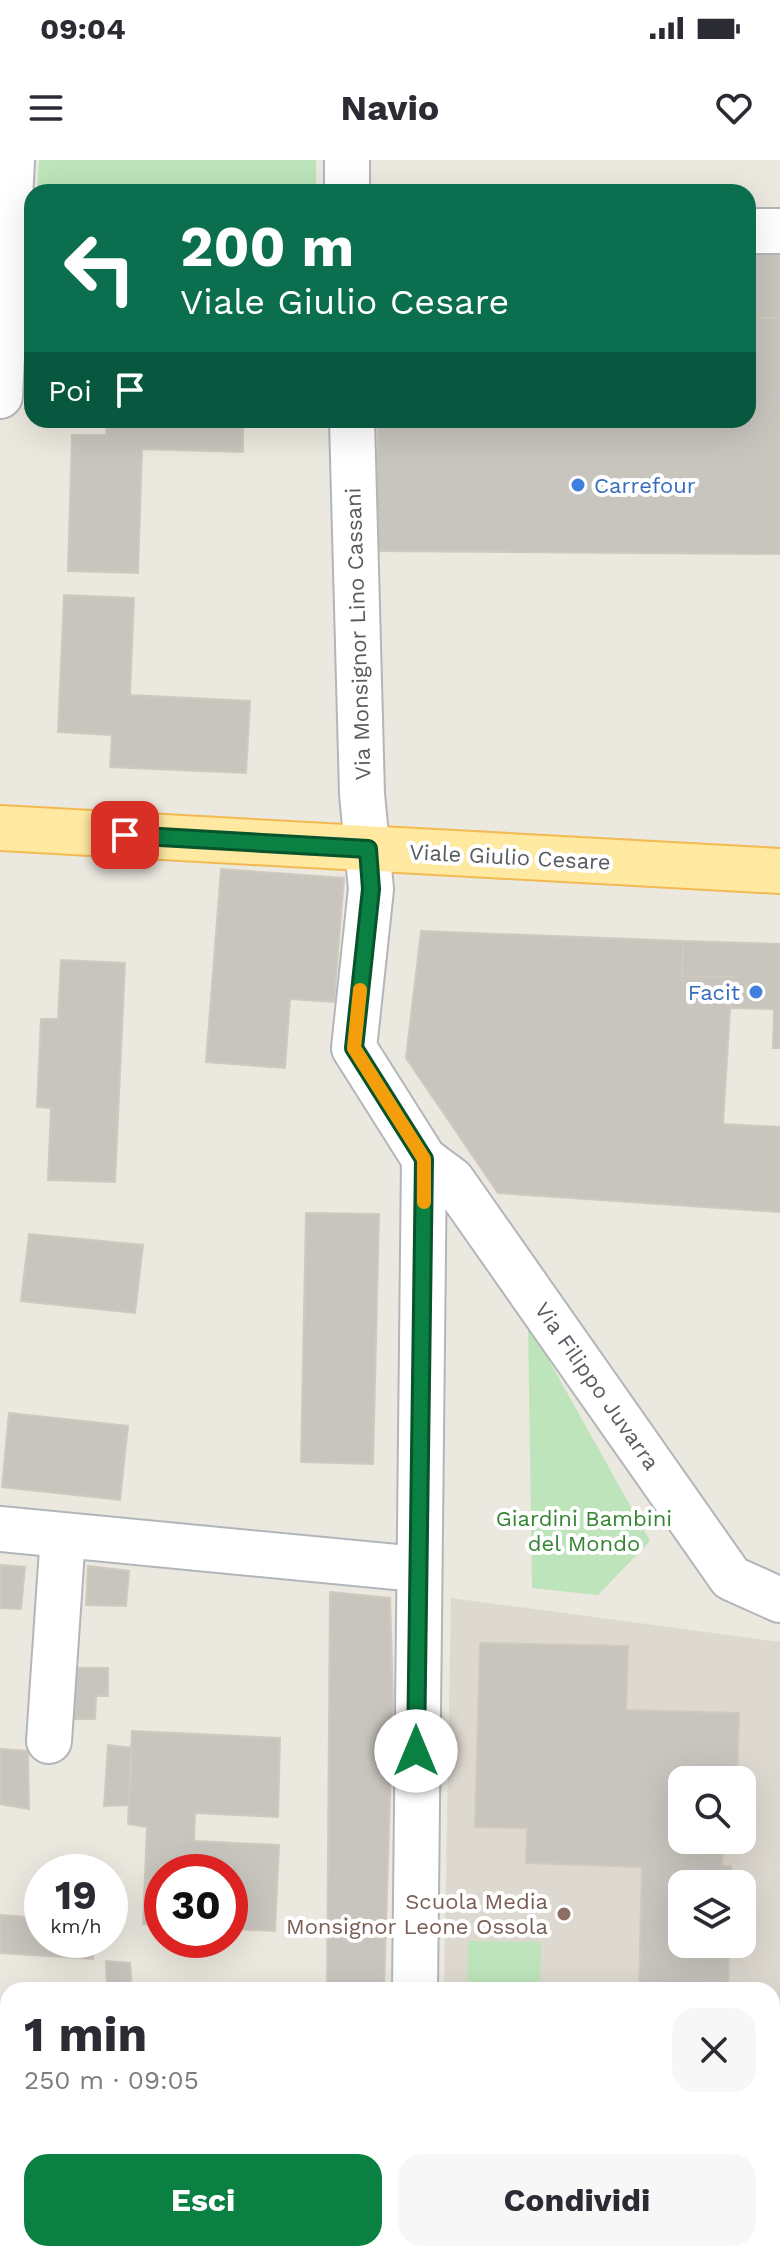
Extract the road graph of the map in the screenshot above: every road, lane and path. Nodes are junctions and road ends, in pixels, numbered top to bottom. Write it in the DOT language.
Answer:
graph roads {
  1 [pos="12,160"];
  2 [pos="347,160"];
  3 [pos="347,184"];
  4 [pos="14,225"];
  5 [pos="756,231"];
  6 [pos="780,231"];
  7 [pos="0,396"];
  8 [pos="352,428"];
  9 [pos="0,828"];
  10 [pos="368,849"];
  11 [pos="780,871"];
  12 [pos="424,1159"];
  13 [pos="0,1529"];
  14 [pos="63,1535"];
  15 [pos="417,1569"];
  16 [pos="780,1600"];
  17 [pos="49,1741"];
  18 [pos="415,1982"];
  1 -- 4 [label="street"];
  2 -- 3 [label="street"];
  4 -- 7 [label="street"];
  5 -- 6 [label="street"];
  8 -- 10 [label="street, Via Monsignor Lino Cassani"];
  9 -- 10 [label="main road, Viale Giulio Cesare"];
  10 -- 11 [label="main road, Viale Giulio Cesare"];
  10 -- 12 [label="street, Via Monsignor Lino Cassani"];
  12 -- 15 [label="street"];
  12 -- 16 [label="street, Via Filippo Juvarra"];
  13 -- 14 [label="street"];
  14 -- 15 [label="street"];
  14 -- 17 [label="street"];
  15 -- 18 [label="street"];
}
